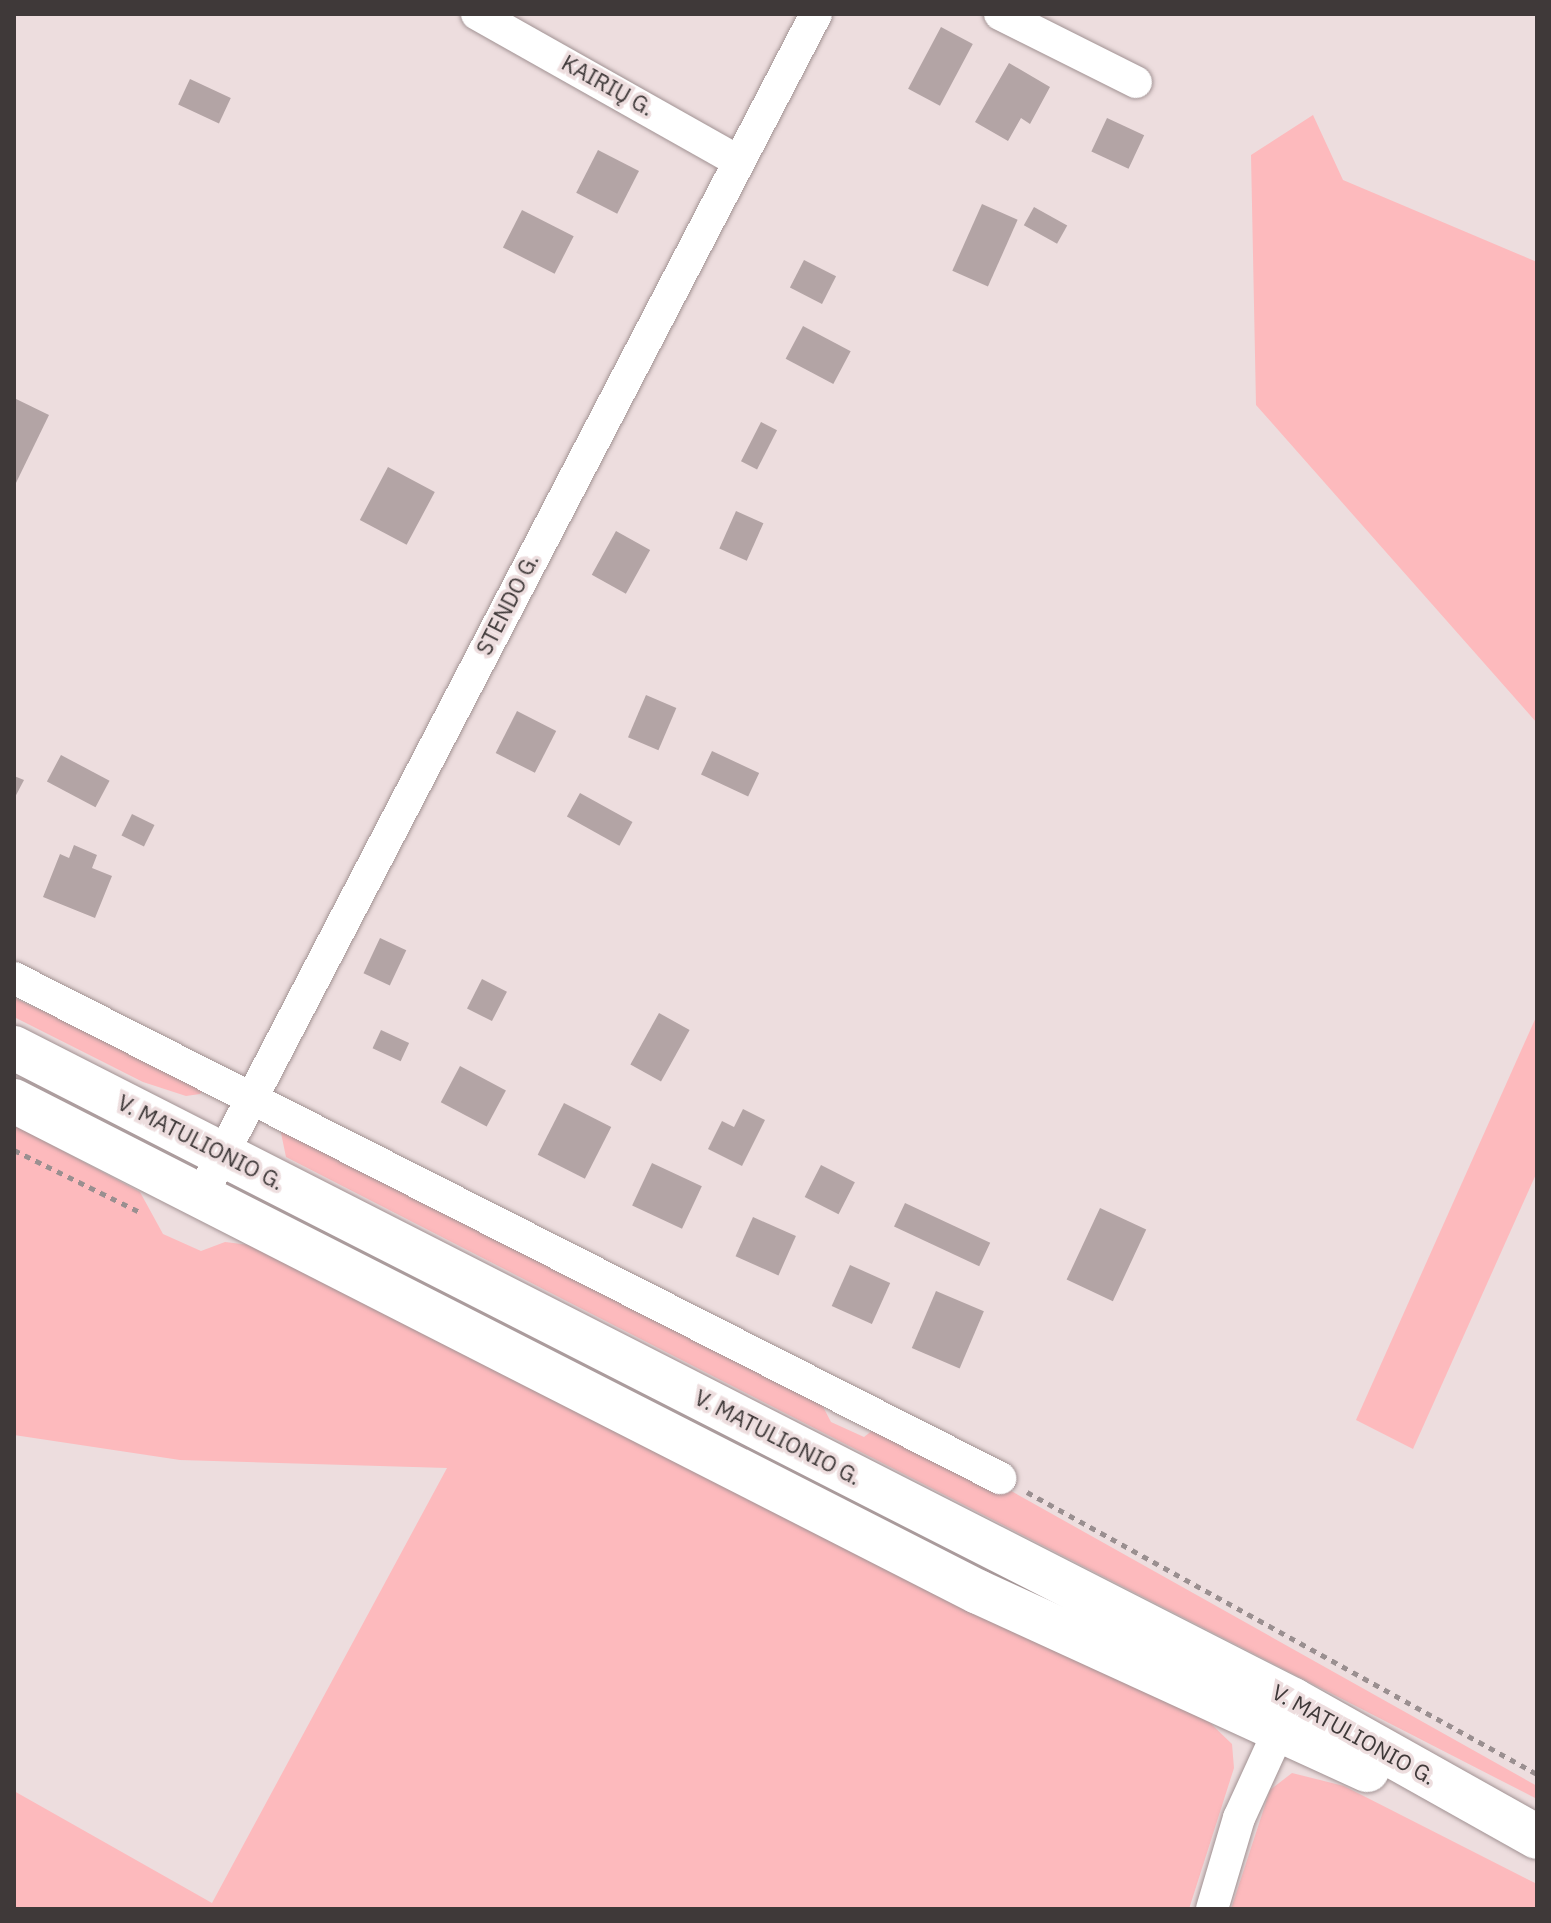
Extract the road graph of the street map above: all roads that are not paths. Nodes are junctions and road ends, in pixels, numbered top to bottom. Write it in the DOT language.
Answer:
graph roads {
  1 [pos="477,14"];
  2 [pos="816,14"];
  3 [pos="1000,14"];
  4 [pos="1136,82"];
  5 [pos="736,160"];
  6 [pos="14,978"];
  7 [pos="14,1048"];
  8 [pos="252,1097"];
  9 [pos="14,1101"];
  10 [pos="223,1153"];
  11 [pos="201,1196"];
  12 [pos="1000,1478"];
  13 [pos="1286,1715"];
  14 [pos="1537,1837"];
  15 [pos="1537,1846"];
  16 [pos="1212,1909"];
  1 -- 5 [label="street, KAIRIŲ G."];
  2 -- 5 [label="street, STENDO G."];
  3 -- 4 [label="street"];
  5 -- 8 [label="street, STENDO G."];
  6 -- 8 [label="street"];
  7 -- 10 [label="highway, V. MATULIONIO G."];
  8 -- 10 [label="street, STENDO G."];
  8 -- 12 [label="street"];
  9 -- 11 [label="highway, V. MATULIONIO G."];
  10 -- 11 [label="street, STENDO G."];
  10 -- 13 [label="highway, V. MATULIONIO G."];
  11 -- 13 [label="highway, V. MATULIONIO G."];
  13 -- 14 [label="highway, V. MATULIONIO G."];
  13 -- 15 [label="highway, V. MATULIONIO G."];
  13 -- 16 [label="street"];
}
